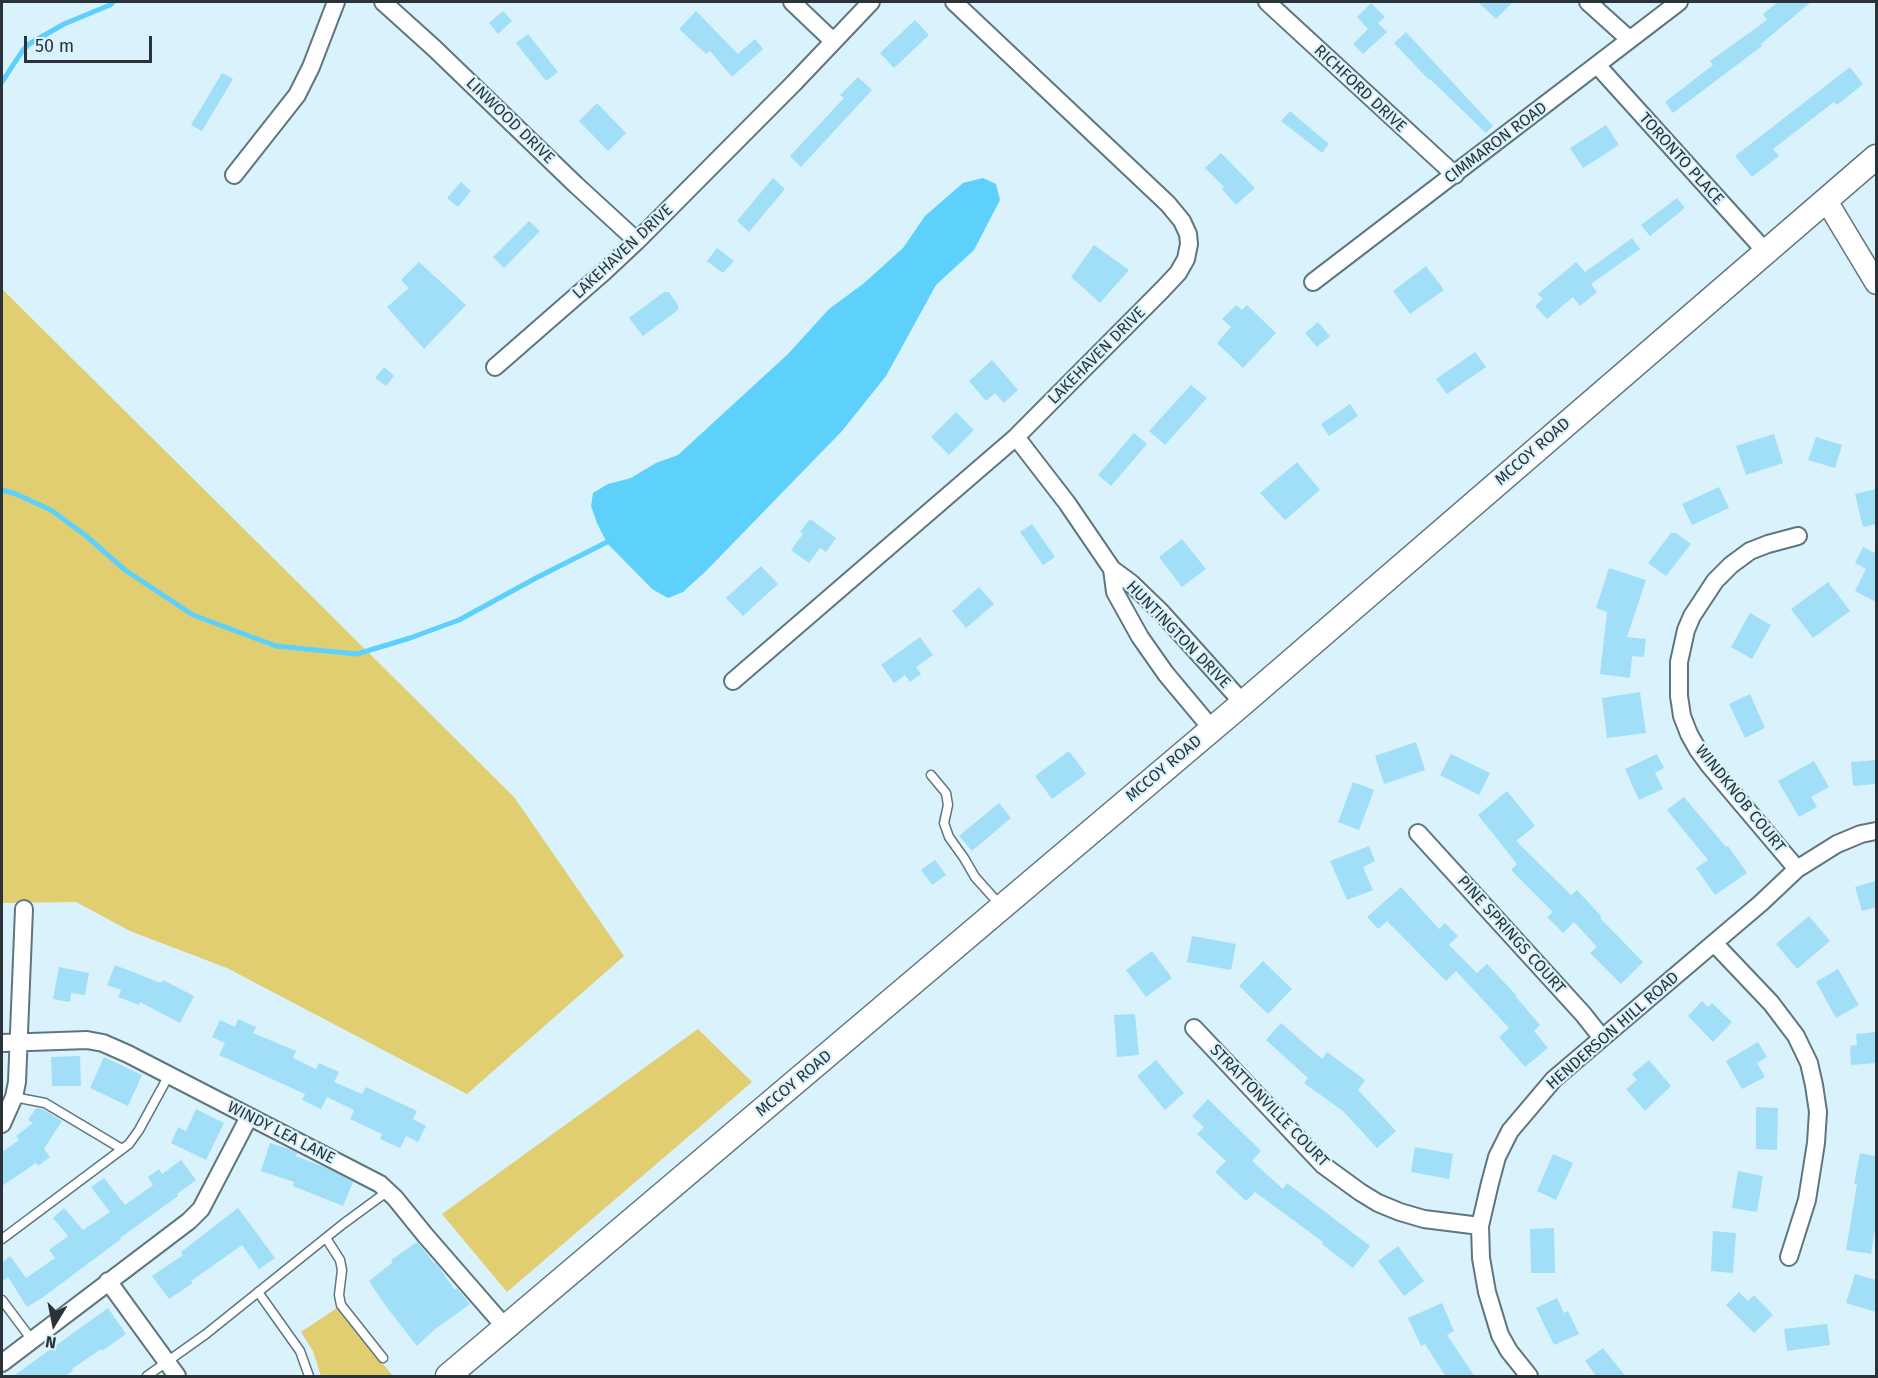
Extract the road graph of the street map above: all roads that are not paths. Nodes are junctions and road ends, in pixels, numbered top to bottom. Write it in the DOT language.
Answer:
graph roads {
  1 [pos="336,2"];
  2 [pos="383,2"];
  3 [pos="792,2"];
  4 [pos="871,2"];
  5 [pos="954,2"];
  6 [pos="1266,2"];
  7 [pos="1588,2"];
  8 [pos="1679,2"];
  9 [pos="1629,39"];
  10 [pos="833,41"];
  11 [pos="1597,65"];
  12 [pos="1876,157"];
  13 [pos="1455,175"];
  14 [pos="234,176"];
  15 [pos="1826,200"];
  16 [pos="637,241"];
  17 [pos="1766,252"];
  18 [pos="1312,282"];
  19 [pos="1876,283"];
  20 [pos="495,367"];
  21 [pos="1016,437"];
  22 [pos="1798,536"];
  23 [pos="1112,569"];
  24 [pos="734,681"];
  25 [pos="1243,704"];
  26 [pos="1212,729"];
  27 [pos="931,775"];
  28 [pos="1876,831"];
  29 [pos="1418,833"];
  30 [pos="1797,869"];
  31 [pos="1002,908"];
  32 [pos="24,909"];
  33 [pos="1714,943"];
  34 [pos="1194,1028"];
  35 [pos="1602,1038"];
  36 [pos="19,1042"];
  37 [pos="2,1043"];
  38 [pos="169,1075"];
  39 [pos="14,1097"];
  40 [pos="249,1117"];
  41 [pos="2,1124"];
  42 [pos="122,1149"];
  43 [pos="387,1191"];
  44 [pos="1480,1226"];
  45 [pos="326,1238"];
  46 [pos="2,1239"];
  47 [pos="1789,1257"];
  48 [pos="108,1281"];
  49 [pos="258,1292"];
  50 [pos="2,1300"];
  51 [pos="505,1327"];
  52 [pos="32,1340"];
  53 [pos="383,1358"];
  54 [pos="167,1362"];
  55 [pos="2,1363"];
  56 [pos="147,1377"];
  57 [pos="177,1377"];
  58 [pos="309,1377"];
  59 [pos="448,1377"];
  60 [pos="1529,1377"];
  1 -- 14 [label="street"];
  2 -- 16 [label="street, LINWOOD DRIVE"];
  3 -- 10 [label="street"];
  4 -- 10 [label="street, LAKEHAVEN DRIVE"];
  5 -- 21 [label="street, LAKEHAVEN DRIVE"];
  6 -- 13 [label="street, RICHFORD DRIVE"];
  7 -- 9 [label="street"];
  8 -- 9 [label="street, CIMMARON ROAD"];
  9 -- 11 [label="street, CIMMARON ROAD"];
  10 -- 16 [label="street, LAKEHAVEN DRIVE"];
  11 -- 13 [label="street, CIMMARON ROAD"];
  11 -- 17 [label="street, TORONTO PLACE"];
  12 -- 15 [label="main road, MCCOY ROAD"];
  13 -- 18 [label="street, CIMMARON ROAD"];
  15 -- 17 [label="main road, MCCOY ROAD"];
  15 -- 19 [label="street"];
  16 -- 20 [label="street, LAKEHAVEN DRIVE"];
  17 -- 25 [label="main road, MCCOY ROAD"];
  21 -- 23 [label="street, HUNTINGTON DRIVE"];
  21 -- 24 [label="street, LAKEHAVEN DRIVE"];
  22 -- 30 [label="street, WINDKNOB COURT"];
  23 -- 25 [label="street, HUNTINGTON DRIVE"];
  23 -- 26 [label="street, HUNTINGTON DRIVE"];
  25 -- 26 [label="main road, MCCOY ROAD"];
  26 -- 31 [label="main road, MCCOY ROAD"];
  27 -- 31 [label="lane"];
  28 -- 30 [label="street, HENDERSON HILL ROAD"];
  29 -- 35 [label="street, PINE SPRINGS COURT"];
  30 -- 33 [label="street, HENDERSON HILL ROAD"];
  31 -- 51 [label="main road, MCCOY ROAD"];
  32 -- 36 [label="street"];
  33 -- 35 [label="street, HENDERSON HILL ROAD"];
  33 -- 47 [label="street"];
  34 -- 44 [label="street, STRATTONVILLE COURT"];
  35 -- 44 [label="street, HENDERSON HILL ROAD"];
  36 -- 37 [label="street, WINDY LEA LANE"];
  36 -- 38 [label="street, WINDY LEA LANE"];
  36 -- 39 [label="street"];
  38 -- 40 [label="street, WINDY LEA LANE"];
  38 -- 42 [label="lane"];
  39 -- 41 [label="street"];
  39 -- 42 [label="lane"];
  40 -- 43 [label="street, WINDY LEA LANE"];
  40 -- 48 [label="street"];
  42 -- 46 [label="lane"];
  43 -- 45 [label="lane"];
  43 -- 51 [label="street, WINDY LEA LANE"];
  44 -- 60 [label="street, HENDERSON HILL ROAD"];
  45 -- 49 [label="lane"];
  45 -- 53 [label="lane"];
  48 -- 52 [label="street"];
  48 -- 54 [label="street"];
  49 -- 54 [label="lane"];
  49 -- 58 [label="lane"];
  50 -- 52 [label="lane"];
  51 -- 59 [label="main road, MCCOY ROAD"];
  52 -- 55 [label="street"];
  54 -- 56 [label="lane"];
  54 -- 57 [label="street"];
}
